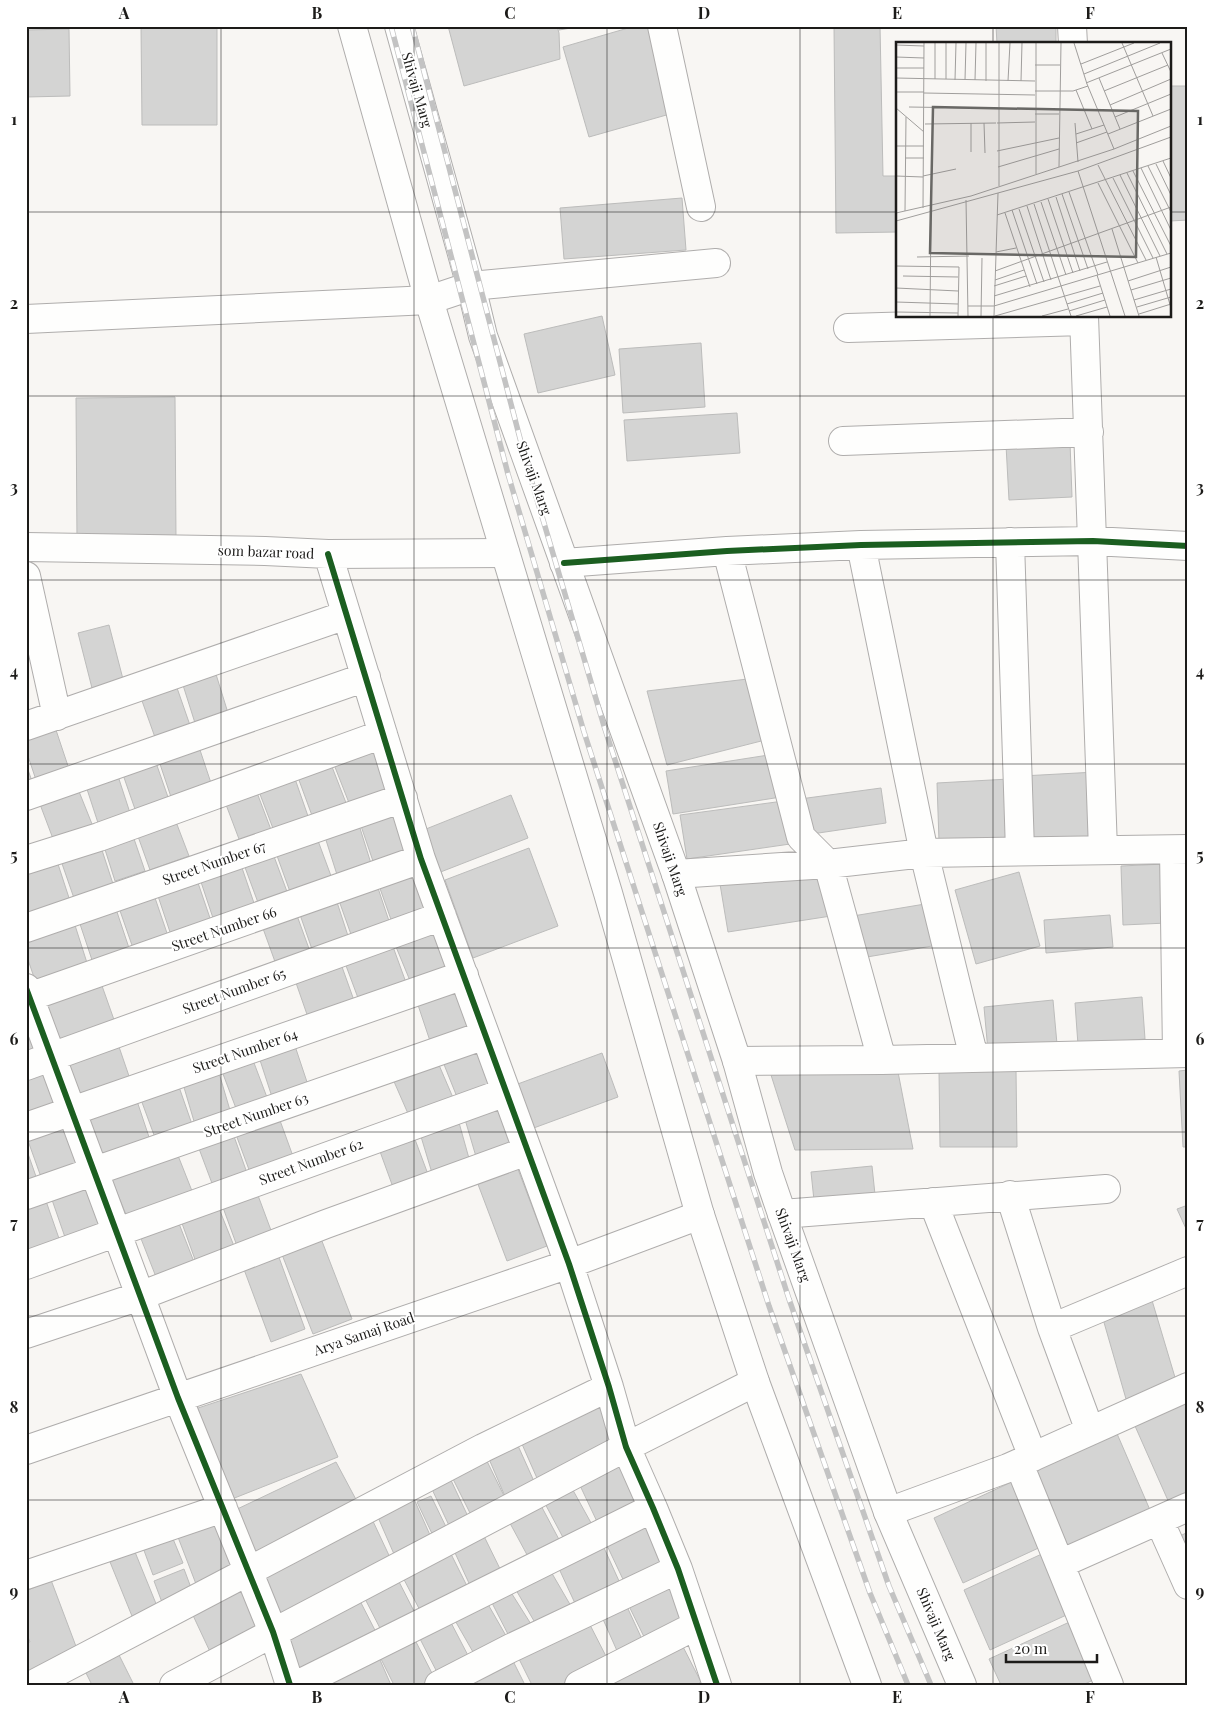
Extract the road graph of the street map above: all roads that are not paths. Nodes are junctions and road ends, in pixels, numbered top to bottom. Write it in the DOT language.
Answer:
graph roads {
  1 [pos="352,26"];
  2 [pos="399,26"];
  3 [pos="662,26"];
  4 [pos="1072,26"];
  5 [pos="1073,42"];
  6 [pos="701,207"];
  7 [pos="716,263"];
  8 [pos="471,286"];
  9 [pos="429,300"];
  10 [pos="1084,318"];
  11 [pos="26,320"];
  12 [pos="848,328"];
  13 [pos="1089,432"];
  14 [pos="843,441"];
  15 [pos="1093,535"];
  16 [pos="1010,542"];
  17 [pos="861,545"];
  18 [pos="1188,546"];
  19 [pos="26,547"];
  20 [pos="727,551"];
  21 [pos="505,553"];
  22 [pos="328,554"];
  23 [pos="564,563"];
  24 [pos="26,576"];
  25 [pos="346,615"];
  26 [pos="366,678"];
  27 [pos="57,716"];
  28 [pos="26,726"];
  29 [pos="383,734"];
  30 [pos="26,796"];
  31 [pos="403,798"];
  32 [pos="1103,850"];
  33 [pos="1181,850"];
  34 [pos="1020,851"];
  35 [pos="924,853"];
  36 [pos="422,859"];
  37 [pos="26,860"];
  38 [pos="828,864"];
  39 [pos="676,874"];
  40 [pos="442,916"];
  41 [pos="26,928"];
  42 [pos="464,975"];
  43 [pos="27,994"];
  44 [pos="485,1035"];
  45 [pos="1182,1053"];
  46 [pos="52,1057"];
  47 [pos="974,1058"];
  48 [pos="882,1060"];
  49 [pos="736,1061"];
  50 [pos="26,1066"];
  51 [pos="506,1092"];
  52 [pos="72,1111"];
  53 [pos="26,1127"];
  54 [pos="527,1150"];
  55 [pos="94,1172"];
  56 [pos="1106,1189"];
  57 [pos="26,1195"];
  58 [pos="1010,1195"];
  59 [pos="933,1202"];
  60 [pos="782,1214"];
  61 [pos="700,1215"];
  62 [pos="116,1232"];
  63 [pos="569,1264"];
  64 [pos="26,1265"];
  65 [pos="1188,1271"];
  66 [pos="140,1296"];
  67 [pos="1052,1328"];
  68 [pos="26,1334"];
  69 [pos="755,1382"];
  70 [pos="609,1387"];
  71 [pos="1188,1387"];
  72 [pos="178,1398"];
  73 [pos="1090,1431"];
  74 [pos="626,1447"];
  75 [pos="26,1450"];
  76 [pos="1026,1460"];
  77 [pos="1188,1507"];
  78 [pos="223,1508"];
  79 [pos="654,1508"];
  80 [pos="888,1512"];
  81 [pos="1159,1520"];
  82 [pos="1060,1564"];
  83 [pos="678,1569"];
  84 [pos="248,1571"];
  85 [pos="26,1575"];
  86 [pos="1188,1585"];
  87 [pos="697,1625"];
  88 [pos="273,1632"];
  89 [pos="712,1683"];
  90 [pos="32,1685"];
  91 [pos="174,1685"];
  92 [pos="290,1685"];
  93 [pos="297,1685"];
  94 [pos="439,1685"];
  95 [pos="579,1685"];
  96 [pos="867,1685"];
  97 [pos="962,1685"];
  98 [pos="1109,1685"];
  1 -- 9 [label="street"];
  2 -- 8 [label="street, Shivaji Marg"];
  3 -- 6 [label="street"];
  4 -- 5 [label="street"];
  7 -- 8 [label="street"];
  8 -- 9 [label="street"];
  8 -- 23 [label="street, Shivaji Marg"];
  9 -- 11 [label="street"];
  9 -- 21 [label="street"];
  10 -- 12 [label="street"];
  10 -- 13 [label="street"];
  13 -- 14 [label="street"];
  13 -- 15 [label="street"];
  15 -- 16 [label="street"];
  15 -- 18 [label="street"];
  15 -- 32 [label="street"];
  16 -- 17 [label="street"];
  16 -- 34 [label="street"];
  17 -- 20 [label="street"];
  17 -- 35 [label="street"];
  19 -- 22 [label="street, som bazar road"];
  20 -- 23 [label="street"];
  20 -- 38 [label="street"];
  21 -- 22 [label="street, som bazar road"];
  21 -- 61 [label="street"];
  22 -- 25 [label="street"];
  23 -- 39 [label="street, Shivaji Marg"];
  24 -- 27 [label="street"];
  25 -- 26 [label="street"];
  25 -- 27 [label="street"];
  26 -- 29 [label="street"];
  26 -- 30 [label="street"];
  27 -- 28 [label="street"];
  29 -- 31 [label="street"];
  29 -- 37 [label="street"];
  31 -- 36 [label="street"];
  31 -- 41 [label="street, Street Number 67"];
  32 -- 33 [label="street"];
  32 -- 34 [label="street"];
  33 -- 45 [label="street"];
  34 -- 35 [label="street"];
  35 -- 38 [label="street"];
  35 -- 47 [label="street"];
  36 -- 40 [label="street"];
  36 -- 43 [label="street, Street Number 66"];
  38 -- 39 [label="street"];
  38 -- 48 [label="street"];
  39 -- 49 [label="street, Shivaji Marg"];
  40 -- 42 [label="street"];
  40 -- 46 [label="street, Street Number 65"];
  42 -- 44 [label="street"];
  42 -- 52 [label="street, Street Number 64"];
  43 -- 46 [label="street"];
  44 -- 51 [label="street"];
  44 -- 55 [label="street, Street Number 63"];
  45 -- 47 [label="street"];
  46 -- 50 [label="street, Street Number 65"];
  46 -- 52 [label="street"];
  47 -- 48 [label="street"];
  48 -- 49 [label="street"];
  49 -- 60 [label="street, Shivaji Marg"];
  51 -- 54 [label="street"];
  51 -- 62 [label="street, Street Number 62"];
  52 -- 53 [label="street, Street Number 64"];
  52 -- 55 [label="street"];
  54 -- 63 [label="street"];
  54 -- 66 [label="street"];
  55 -- 57 [label="street, Street Number 63"];
  55 -- 62 [label="street"];
  56 -- 58 [label="street"];
  58 -- 59 [label="street"];
  58 -- 67 [label="street"];
  59 -- 60 [label="street"];
  59 -- 76 [label="street"];
  60 -- 80 [label="street, Shivaji Marg"];
  61 -- 63 [label="street, Arya Samaj Road"];
  61 -- 69 [label="street"];
  62 -- 64 [label="street, Street Number 62"];
  62 -- 66 [label="street"];
  63 -- 70 [label="street"];
  63 -- 72 [label="street, Arya Samaj Road"];
  65 -- 67 [label="street"];
  66 -- 68 [label="street"];
  66 -- 72 [label="street"];
  67 -- 73 [label="street"];
  69 -- 74 [label="street"];
  69 -- 96 [label="street"];
  70 -- 74 [label="street"];
  70 -- 84 [label="street"];
  71 -- 73 [label="street"];
  72 -- 75 [label="street, Arya Samaj Road"];
  72 -- 78 [label="street"];
  73 -- 76 [label="street"];
  74 -- 79 [label="street"];
  74 -- 88 [label="street"];
  76 -- 80 [label="street"];
  76 -- 82 [label="street"];
  77 -- 81 [label="street"];
  78 -- 84 [label="street"];
  78 -- 85 [label="street"];
  79 -- 83 [label="street"];
  79 -- 93 [label="street"];
  80 -- 97 [label="street, Shivaji Marg"];
  81 -- 82 [label="street"];
  81 -- 86 [label="street"];
  82 -- 98 [label="street"];
  83 -- 87 [label="street"];
  83 -- 94 [label="street"];
  84 -- 88 [label="street"];
  84 -- 90 [label="street"];
  87 -- 89 [label="street"];
  87 -- 95 [label="street"];
  88 -- 91 [label="street"];
  88 -- 92 [label="street"];
}
